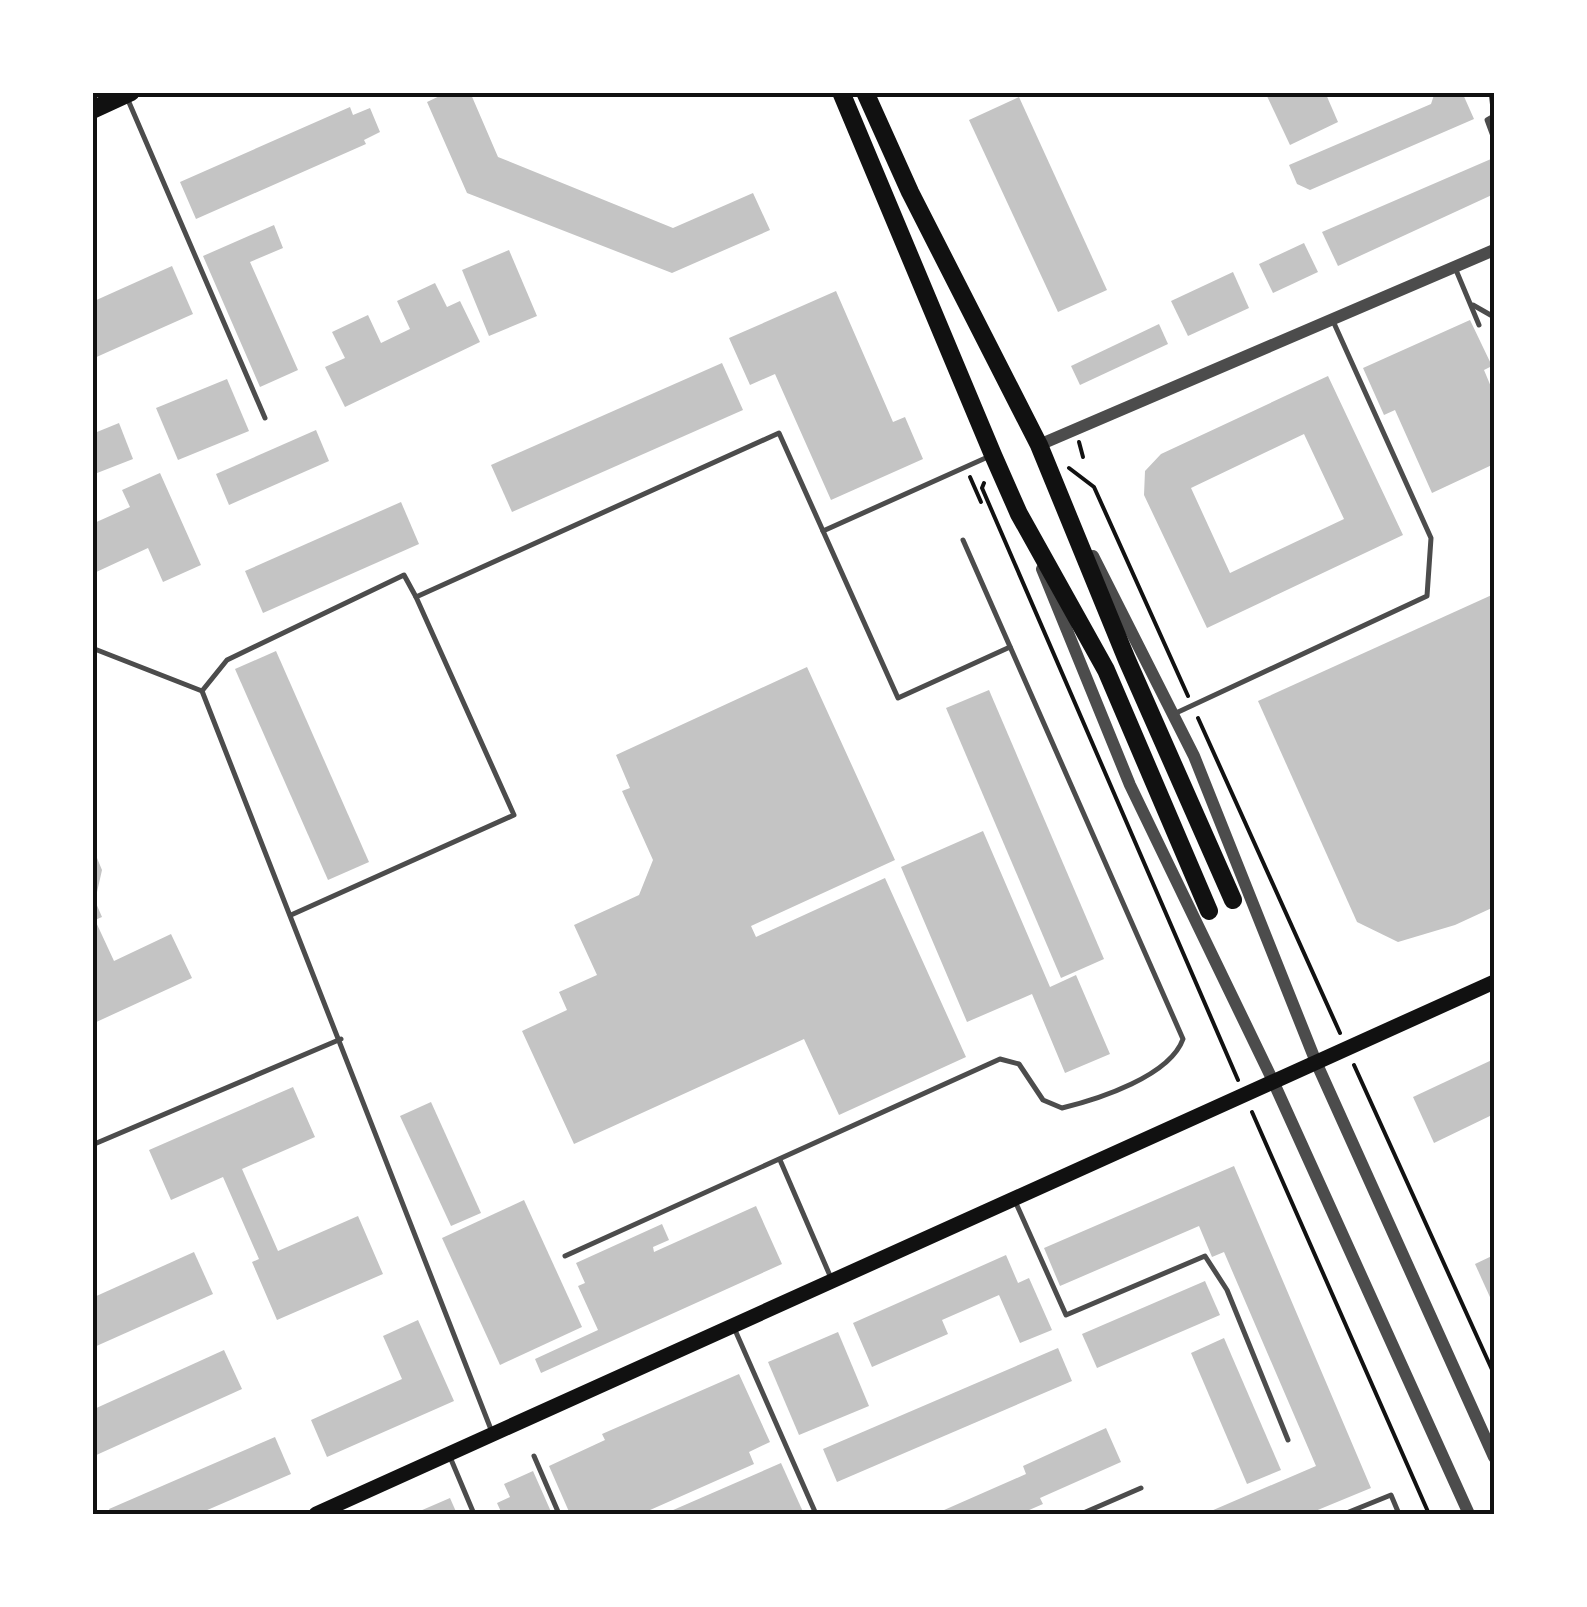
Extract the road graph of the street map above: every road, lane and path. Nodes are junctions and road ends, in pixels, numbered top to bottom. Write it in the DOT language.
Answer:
graph roads {
  1 [pos="841,92"];
  2 [pos="866,92"];
  3 [pos="1491,92"];
  4 [pos="128,94"];
  5 [pos="92,110"];
  6 [pos="1494,117"];
  7 [pos="1494,138"];
  8 [pos="1494,250"];
  9 [pos="1454,267"];
  10 [pos="1470,303"];
  11 [pos="1494,318"];
  12 [pos="1333,319"];
  13 [pos="1479,325"];
  14 [pos="265,418"];
  15 [pos="1039,444"];
  16 [pos="993,455"];
  17 [pos="1066,466"];
  18 [pos="966,468"];
  19 [pos="1060,491"];
  20 [pos="981,502"];
  21 [pos="1020,514"];
  22 [pos="823,531"];
  23 [pos="963,540"];
  24 [pos="416,597"];
  25 [pos="1010,647"];
  26 [pos="92,648"];
  27 [pos="202,691"];
  28 [pos="1192,706"];
  29 [pos="1173,715"];
  30 [pos="1234,900"];
  31 [pos="1209,911"];
  32 [pos="291,915"];
  33 [pos="1494,982"];
  34 [pos="340,1038"];
  35 [pos="1347,1048"];
  36 [pos="1316,1062"];
  37 [pos="1274,1082"];
  38 [pos="1244,1094"];
  39 [pos="92,1145"];
  40 [pos="779,1159"];
  41 [pos="1014,1198"];
  42 [pos="565,1256"];
  43 [pos="832,1281"];
  44 [pos="733,1326"];
  45 [pos="1494,1374"];
  46 [pos="493,1434"];
  47 [pos="1288,1440"];
  48 [pos="448,1454"];
  49 [pos="534,1456"];
  50 [pos="1494,1457"];
  51 [pos="1141,1488"];
  52 [pos="316,1514"];
  53 [pos="474,1514"];
  54 [pos="559,1514"];
  55 [pos="816,1514"];
  56 [pos="1081,1514"];
  57 [pos="1344,1514"];
  58 [pos="1400,1514"];
  59 [pos="1429,1514"];
  60 [pos="1470,1514"];
  1 -- 16 [label="main road"];
  2 -- 15 [label="main road"];
  3 -- 6 [label="lane"];
  4 -- 5 [label="main road"];
  4 -- 14 [label="lane"];
  6 -- 7 [label="lane"];
  8 -- 9 [label="street"];
  9 -- 10 [label="lane"];
  9 -- 12 [label="street"];
  10 -- 11 [label="lane"];
  10 -- 13 [label="lane"];
  12 -- 15 [label="street"];
  12 -- 28 [label="lane"];
  15 -- 19 [label="main road"];
  16 -- 18 [label="lane"];
  16 -- 21 [label="main road"];
  16 -- 38 [label="path"];
  17 -- 28 [label="path"];
  18 -- 20 [label="path"];
  18 -- 22 [label="lane"];
  19 -- 29 [label="street"];
  19 -- 30 [label="main road"];
  21 -- 31 [label="main road"];
  21 -- 37 [label="street"];
  22 -- 24 [label="lane"];
  22 -- 25 [label="lane"];
  23 -- 25 [label="lane"];
  24 -- 27 [label="lane"];
  24 -- 32 [label="lane"];
  25 -- 40 [label="lane"];
  26 -- 27 [label="lane"];
  27 -- 32 [label="lane"];
  28 -- 29 [label="lane"];
  28 -- 35 [label="path"];
  29 -- 36 [label="street"];
  32 -- 34 [label="lane"];
  33 -- 35 [label="main road"];
  34 -- 39 [label="lane"];
  34 -- 46 [label="lane"];
  35 -- 36 [label="main road"];
  35 -- 45 [label="path"];
  36 -- 37 [label="main road"];
  36 -- 50 [label="street"];
  37 -- 38 [label="main road"];
  37 -- 60 [label="street"];
  38 -- 41 [label="main road"];
  38 -- 59 [label="path"];
  40 -- 42 [label="lane"];
  40 -- 43 [label="lane"];
  41 -- 43 [label="main road"];
  41 -- 47 [label="lane"];
  43 -- 44 [label="main road"];
  44 -- 46 [label="main road"];
  44 -- 55 [label="lane"];
  46 -- 48 [label="main road"];
  48 -- 52 [label="main road"];
  48 -- 53 [label="lane"];
  49 -- 54 [label="lane"];
  51 -- 56 [label="lane"];
  57 -- 58 [label="lane"];
}
